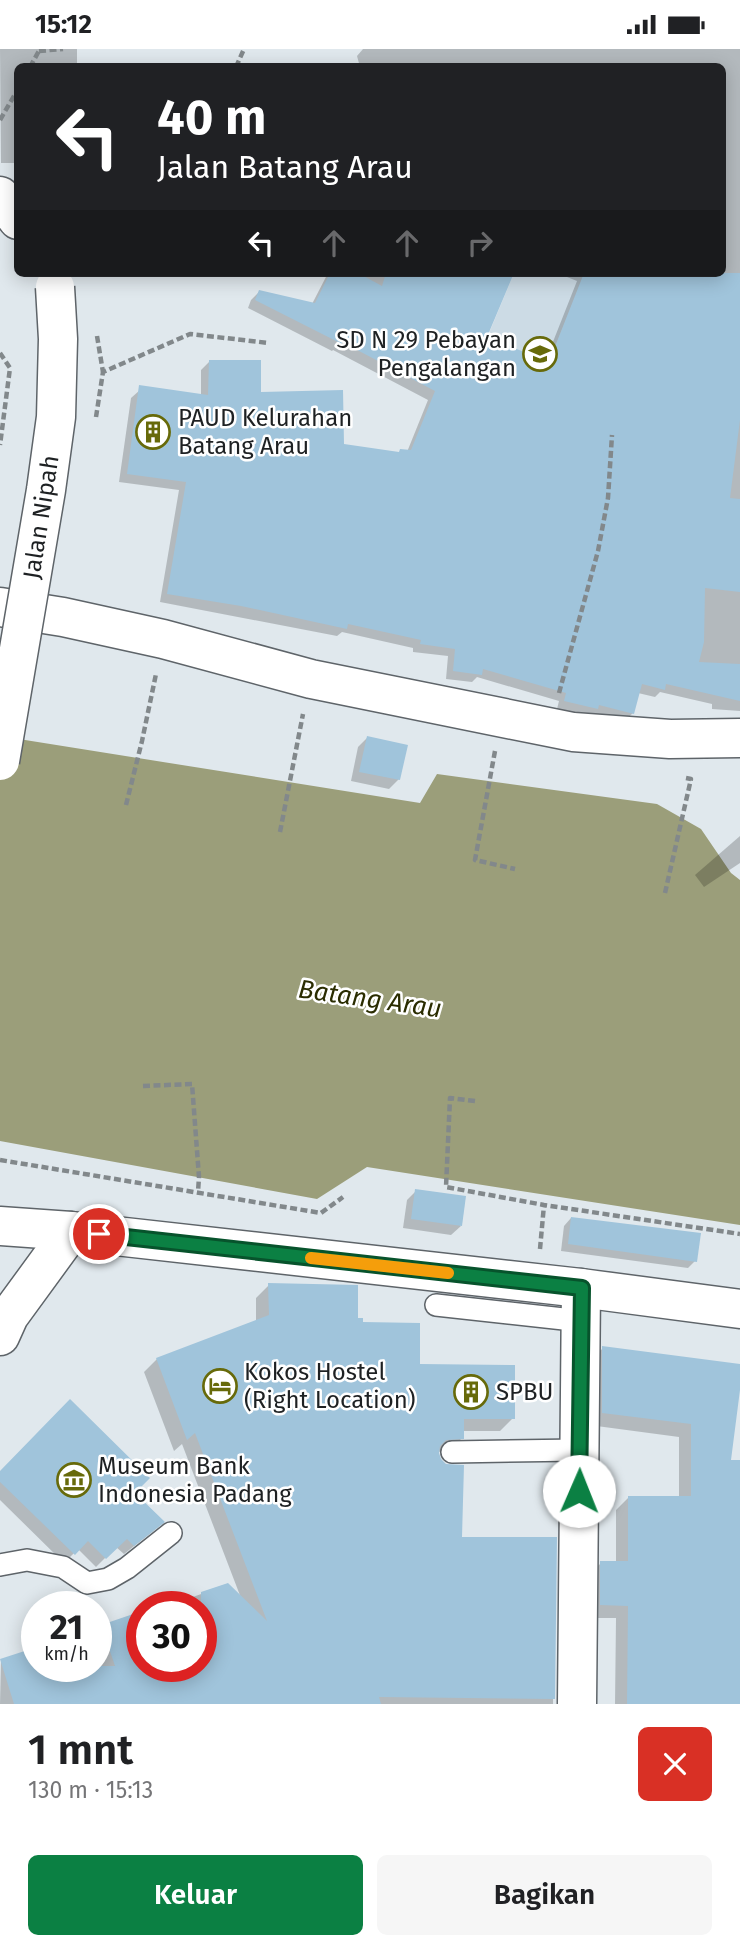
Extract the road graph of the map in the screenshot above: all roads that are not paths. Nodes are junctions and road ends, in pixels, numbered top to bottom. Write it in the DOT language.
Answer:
graph roads {
  1 [pos="0,195"];
  2 [pos="14,214"];
  3 [pos="51,280"];
  4 [pos="0,607"];
  5 [pos="740,738"];
  6 [pos="0,761"];
  7 [pos="0,1226"];
  8 [pos="71,1231"];
  9 [pos="582,1304"];
  10 [pos="436,1305"];
  11 [pos="740,1309"];
  12 [pos="0,1336"];
  13 [pos="579,1450"];
  14 [pos="452,1452"];
  15 [pos="171,1533"];
  16 [pos="0,1565"];
  17 [pos="577,1704"];
  1 -- 2 [label="street"];
  3 -- 6 [label="street, Jalan Nipah, bridge"];
  4 -- 5 [label="street"];
  7 -- 8 [label="street"];
  8 -- 9 [label="street"];
  8 -- 12 [label="street"];
  9 -- 10 [label="lane"];
  9 -- 11 [label="street"];
  9 -- 13 [label="street"];
  13 -- 14 [label="lane"];
  13 -- 17 [label="street"];
  15 -- 16 [label="lane"];
}
